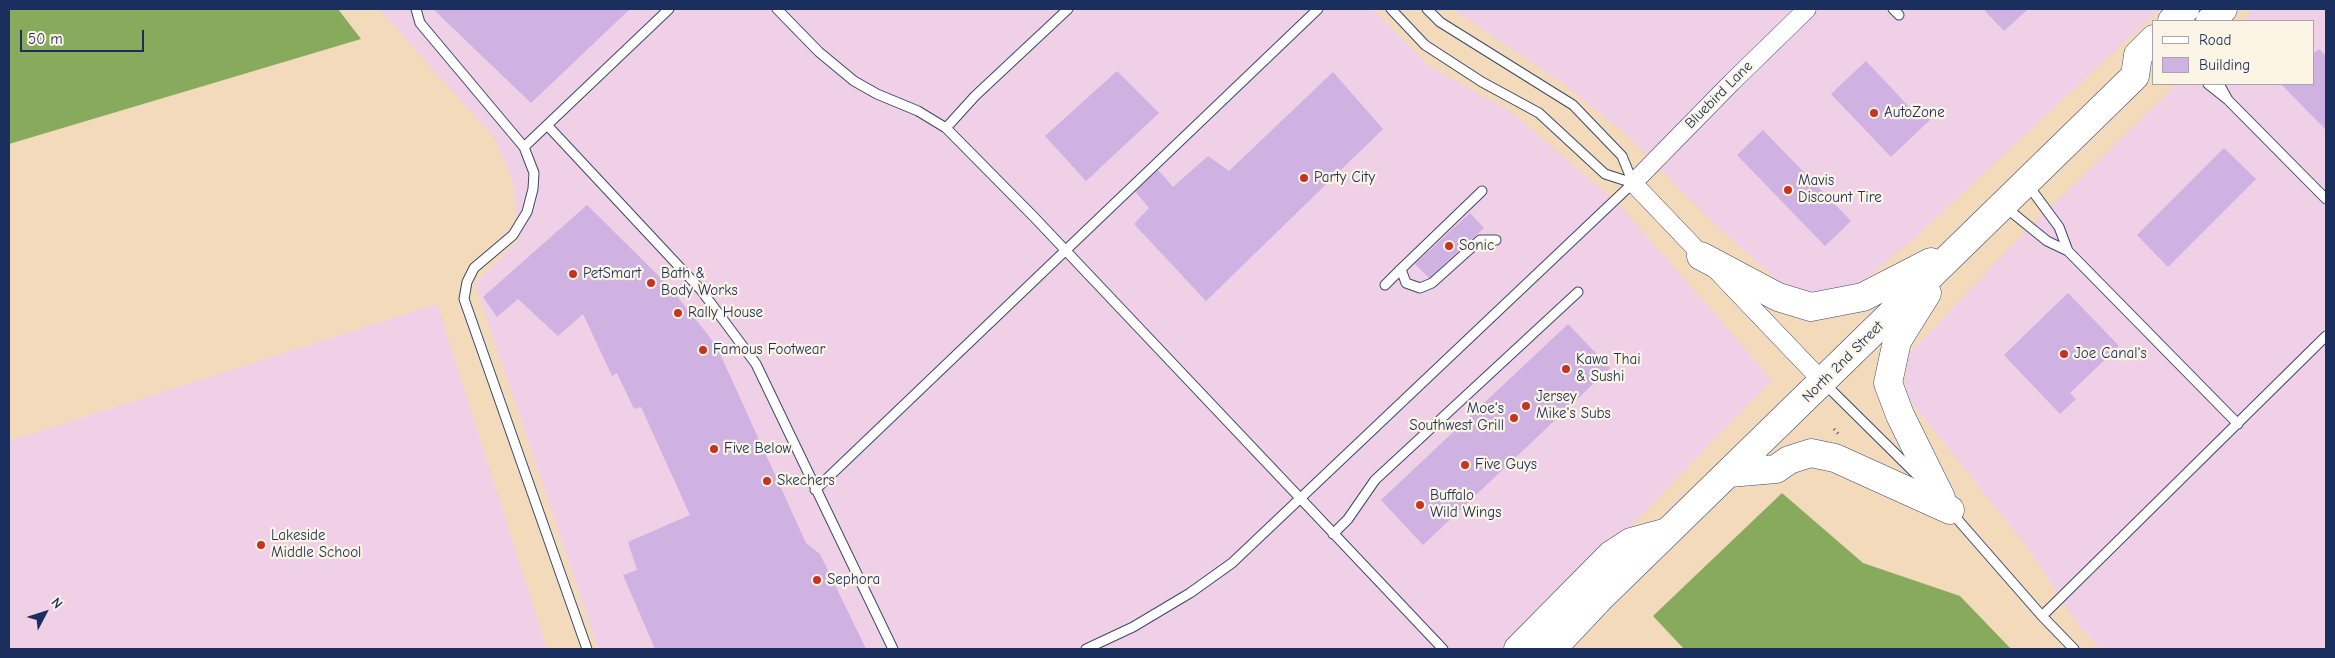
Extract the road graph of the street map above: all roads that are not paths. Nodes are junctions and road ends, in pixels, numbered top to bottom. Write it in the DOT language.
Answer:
graph roads {
  1 [pos="416,9"];
  2 [pos="669,9"];
  3 [pos="777,9"];
  4 [pos="1068,9"];
  5 [pos="1318,9"];
  6 [pos="1391,9"];
  7 [pos="1426,9"];
  8 [pos="1807,9"];
  9 [pos="2185,9"];
  10 [pos="2223,9"];
  11 [pos="2173,20"];
  12 [pos="2211,20"];
  13 [pos="2152,41"];
  14 [pos="2144,74"];
  15 [pos="2209,85"];
  16 [pos="2220,85"];
  17 [pos="2228,100"];
  18 [pos="547,125"];
  19 [pos="946,128"];
  20 [pos="524,147"];
  21 [pos="2026,182"];
  22 [pos="1633,183"];
  23 [pos="1482,191"];
  24 [pos="2326,199"];
  25 [pos="2002,204"];
  26 [pos="1496,240"];
  27 [pos="1065,250"];
  28 [pos="1955,250"];
  29 [pos="2068,251"];
  30 [pos="1701,256"];
  31 [pos="1401,269"];
  32 [pos="1385,285"];
  33 [pos="1578,292"];
  34 [pos="2326,336"];
  35 [pos="1823,382"];
  36 [pos="2238,424"];
  37 [pos="1729,473"];
  38 [pos="815,490"];
  39 [pos="1299,499"];
  40 [pos="1945,504"];
  41 [pos="1668,532"];
  42 [pos="1333,534"];
  43 [pos="2042,616"];
  44 [pos="587,649"];
  45 [pos="893,649"];
  46 [pos="1086,649"];
  47 [pos="1443,649"];
  48 [pos="1518,649"];
  49 [pos="1552,649"];
  50 [pos="2074,649"];
  1 -- 20 [label="lane"];
  2 -- 18 [label="lane"];
  3 -- 19 [label="lane"];
  4 -- 19 [label="lane"];
  5 -- 27 [label="lane"];
  6 -- 22 [label="lane"];
  7 -- 22 [label="lane"];
  8 -- 22 [label="street, Bluebird Lane"];
  9 -- 11 [label="main road"];
  10 -- 12 [label="main road"];
  13 -- 14 [label="main road, North 2nd Street"];
  14 -- 21 [label="main road, North 2nd Street"];
  15 -- 17 [label="lane"];
  16 -- 17 [label="lane"];
  17 -- 24 [label="lane"];
  18 -- 20 [label="lane"];
  18 -- 38 [label="lane"];
  19 -- 27 [label="lane"];
  20 -- 44 [label="lane"];
  21 -- 25 [label="main road, North 2nd Street"];
  21 -- 29 [label="lane"];
  22 -- 30 [label="street"];
  22 -- 39 [label="lane"];
  23 -- 31 [label="lane"];
  25 -- 28 [label="main road, North 2nd Street"];
  25 -- 29 [label="lane"];
  26 -- 31 [label="lane"];
  27 -- 38 [label="lane"];
  27 -- 39 [label="lane"];
  28 -- 30 [label="main road"];
  28 -- 35 [label="main road, North 2nd Street"];
  28 -- 40 [label="main road"];
  29 -- 36 [label="lane"];
  30 -- 35 [label="street"];
  31 -- 32 [label="lane"];
  33 -- 42 [label="lane"];
  34 -- 36 [label="lane"];
  35 -- 37 [label="main road, North 2nd Street"];
  35 -- 40 [label="lane"];
  36 -- 43 [label="lane"];
  37 -- 40 [label="main road"];
  37 -- 41 [label="main road, North 2nd Street"];
  38 -- 45 [label="lane"];
  39 -- 42 [label="lane"];
  39 -- 46 [label="lane"];
  40 -- 43 [label="lane"];
  41 -- 48 [label="main road"];
  41 -- 49 [label="main road, North 2nd Street"];
  42 -- 47 [label="lane"];
  43 -- 50 [label="lane"];
}
